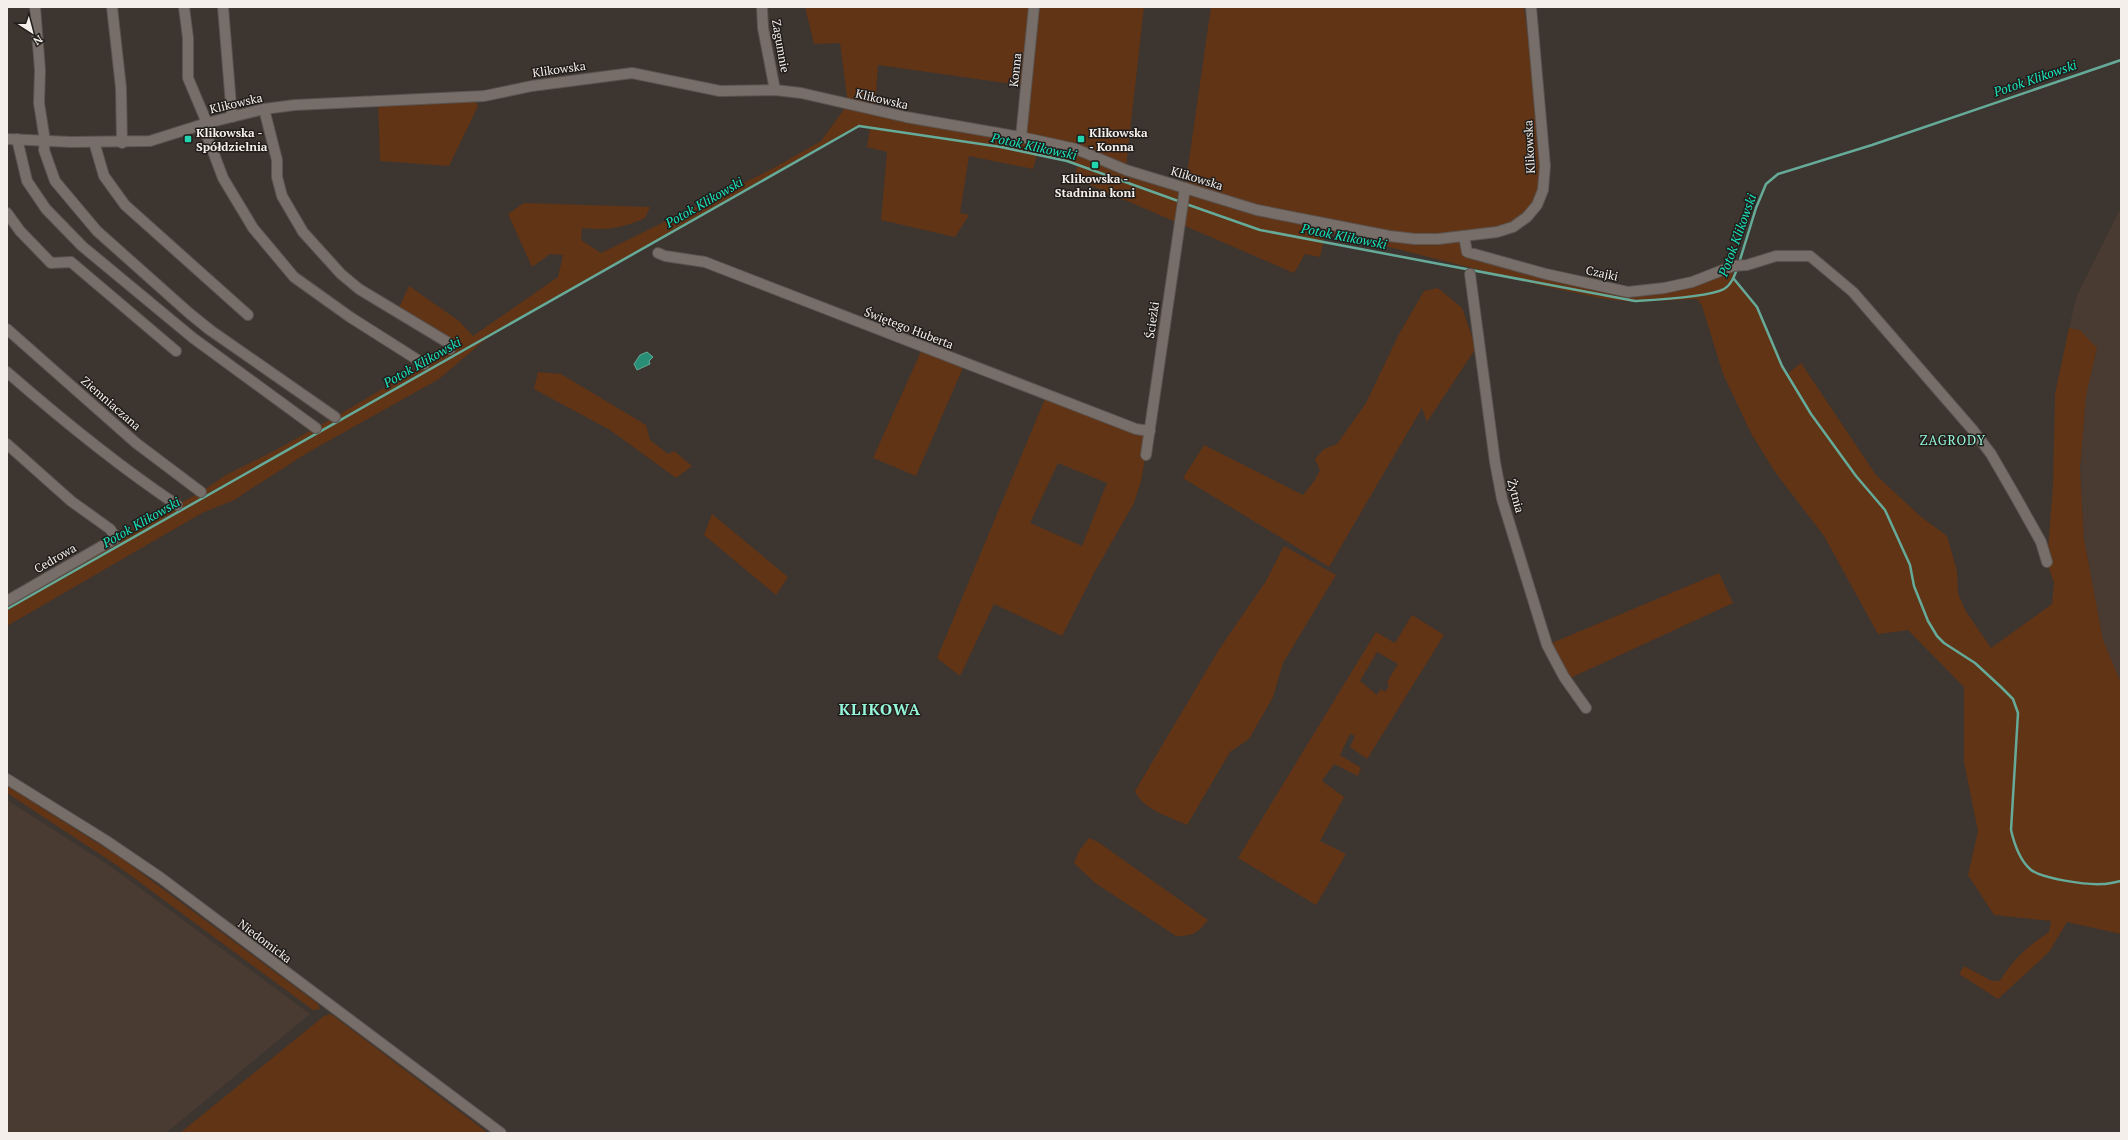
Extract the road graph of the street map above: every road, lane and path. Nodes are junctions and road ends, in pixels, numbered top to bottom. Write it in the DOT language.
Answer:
graph roads {
  1 [pos="35,7"];
  2 [pos="112,7"];
  3 [pos="184,7"];
  4 [pos="223,7"];
  5 [pos="762,7"];
  6 [pos="1034,7"];
  7 [pos="1531,7"];
  8 [pos="775,90"];
  9 [pos="264,109"];
  10 [pos="232,117"];
  11 [pos="205,124"];
  12 [pos="1021,137"];
  13 [pos="12,139"];
  14 [pos="45,141"];
  15 [pos="94,142"];
  16 [pos="122,142"];
  17 [pos="1185,193"];
  18 [pos="7,214"];
  19 [pos="1464,236"];
  20 [pos="658,253"];
  21 [pos="1470,274"];
  22 [pos="248,315"];
  23 [pos="7,329"];
  24 [pos="450,349"];
  25 [pos="176,351"];
  26 [pos="424,364"];
  27 [pos="7,372"];
  28 [pos="335,417"];
  29 [pos="316,428"];
  30 [pos="1150,431"];
  31 [pos="7,444"];
  32 [pos="1146,455"];
  33 [pos="201,492"];
  34 [pos="177,505"];
  35 [pos="2047,562"];
  36 [pos="7,601"];
  37 [pos="1586,708"];
  38 [pos="7,779"];
  39 [pos="500,1133"];
  1 -- 14 [label="street"];
  2 -- 16 [label="street"];
  3 -- 11 [label="street"];
  4 -- 10 [label="street"];
  5 -- 8 [label="street, Zagumnie"];
  6 -- 12 [label="street, Konna"];
  7 -- 19 [label="street, Klikowska"];
  8 -- 9 [label="street, Klikowska"];
  8 -- 12 [label="street, Klikowska"];
  9 -- 10 [label="street, Klikowska"];
  9 -- 24 [label="street"];
  10 -- 11 [label="street, Klikowska"];
  11 -- 16 [label="street, Klikowska"];
  11 -- 26 [label="street"];
  12 -- 17 [label="street, Klikowska"];
  13 -- 14 [label="street, Klikowska"];
  13 -- 29 [label="street"];
  14 -- 15 [label="street, Klikowska"];
  14 -- 28 [label="street"];
  15 -- 16 [label="street, Klikowska"];
  15 -- 22 [label="street"];
  17 -- 19 [label="street, Klikowska"];
  17 -- 30 [label="street, Ścieżki"];
  18 -- 25 [label="street"];
  19 -- 35 [label="street, Czajki"];
  20 -- 30 [label="street, Świętego Huberta"];
  21 -- 37 [label="street, Żytnia"];
  23 -- 33 [label="street, Ziemniaczana"];
  27 -- 34 [label="street"];
  30 -- 32 [label="street, Ścieżki"];
  31 -- 36 [label="street, Cedrowa"];
  38 -- 39 [label="street, Niedomicka"];
}
